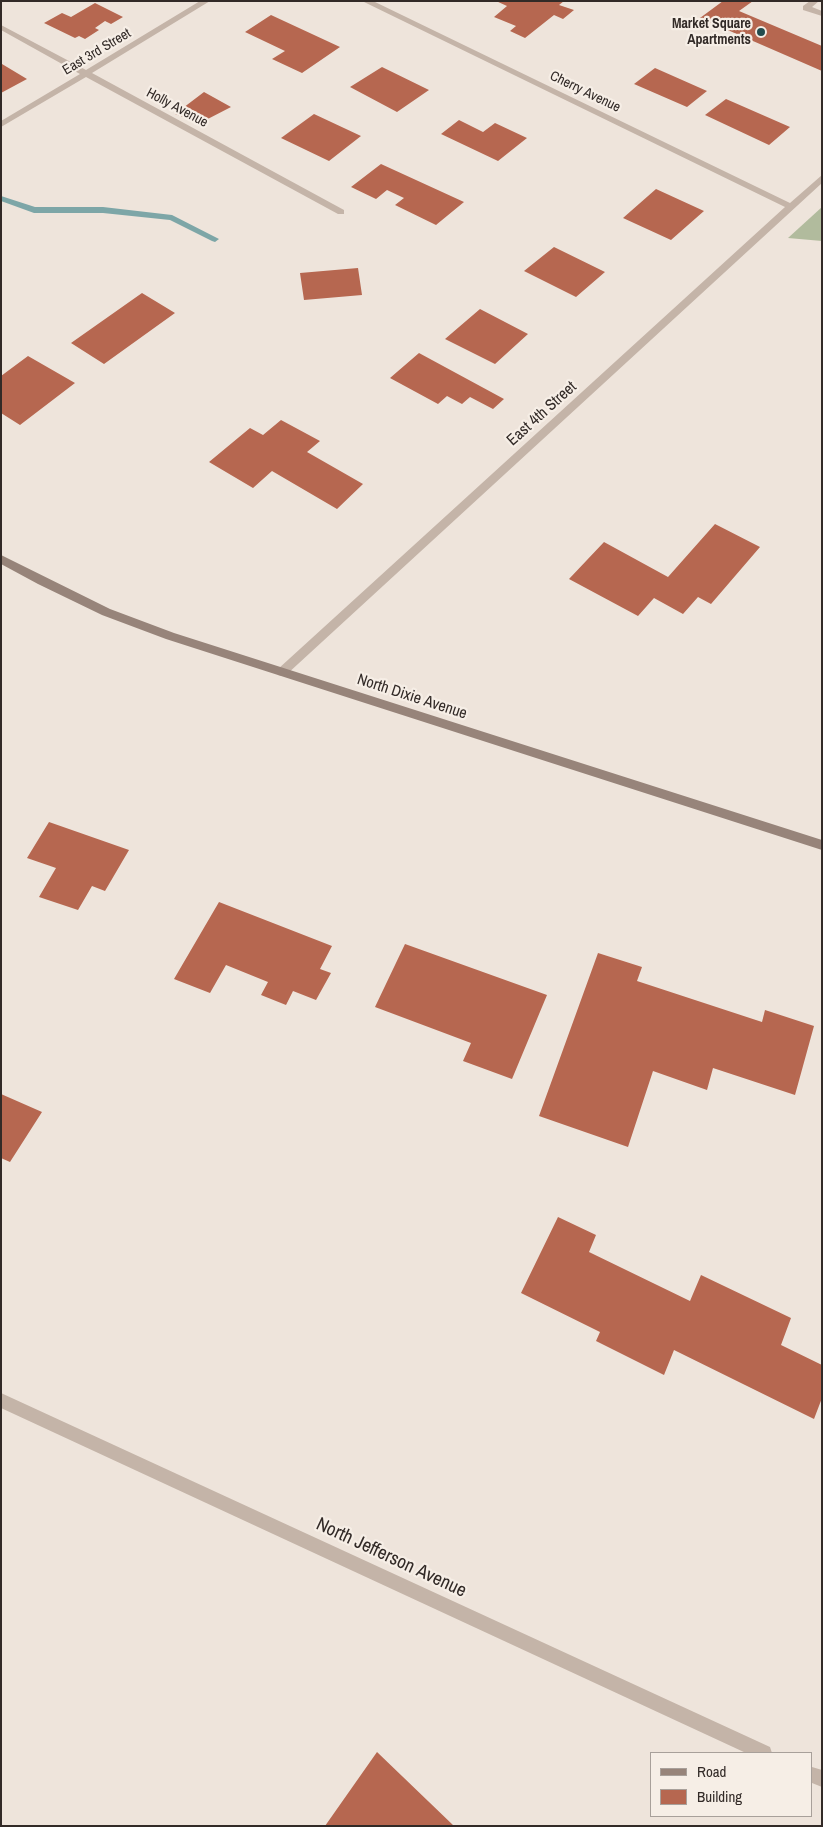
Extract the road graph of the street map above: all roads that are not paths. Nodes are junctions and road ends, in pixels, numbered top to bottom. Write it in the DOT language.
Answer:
graph roads {
  1 [pos="206,1"];
  2 [pos="366,1"];
  3 [pos="815,1"];
  4 [pos="822,14"];
  5 [pos="1,27"];
  6 [pos="86,75"];
  7 [pos="1,124"];
  8 [pos="822,178"];
  9 [pos="791,207"];
  10 [pos="341,212"];
  11 [pos="1,559"];
  12 [pos="282,672"];
  13 [pos="822,845"];
  14 [pos="1,1400"];
  15 [pos="762,1752"];
  1 -- 6 [label="street, East 3rd Street"];
  2 -- 9 [label="street, Cherry Avenue"];
  3 -- 4 [label="street"];
  5 -- 6 [label="street, Holly Avenue"];
  6 -- 7 [label="street, East 3rd Street"];
  6 -- 10 [label="street, Holly Avenue"];
  8 -- 9 [label="street, East 4th Street"];
  9 -- 12 [label="street, East 4th Street"];
  11 -- 12 [label="street, North Dixie Avenue"];
  12 -- 13 [label="street, North Dixie Avenue"];
  14 -- 15 [label="street, North Jefferson Avenue"];
}
